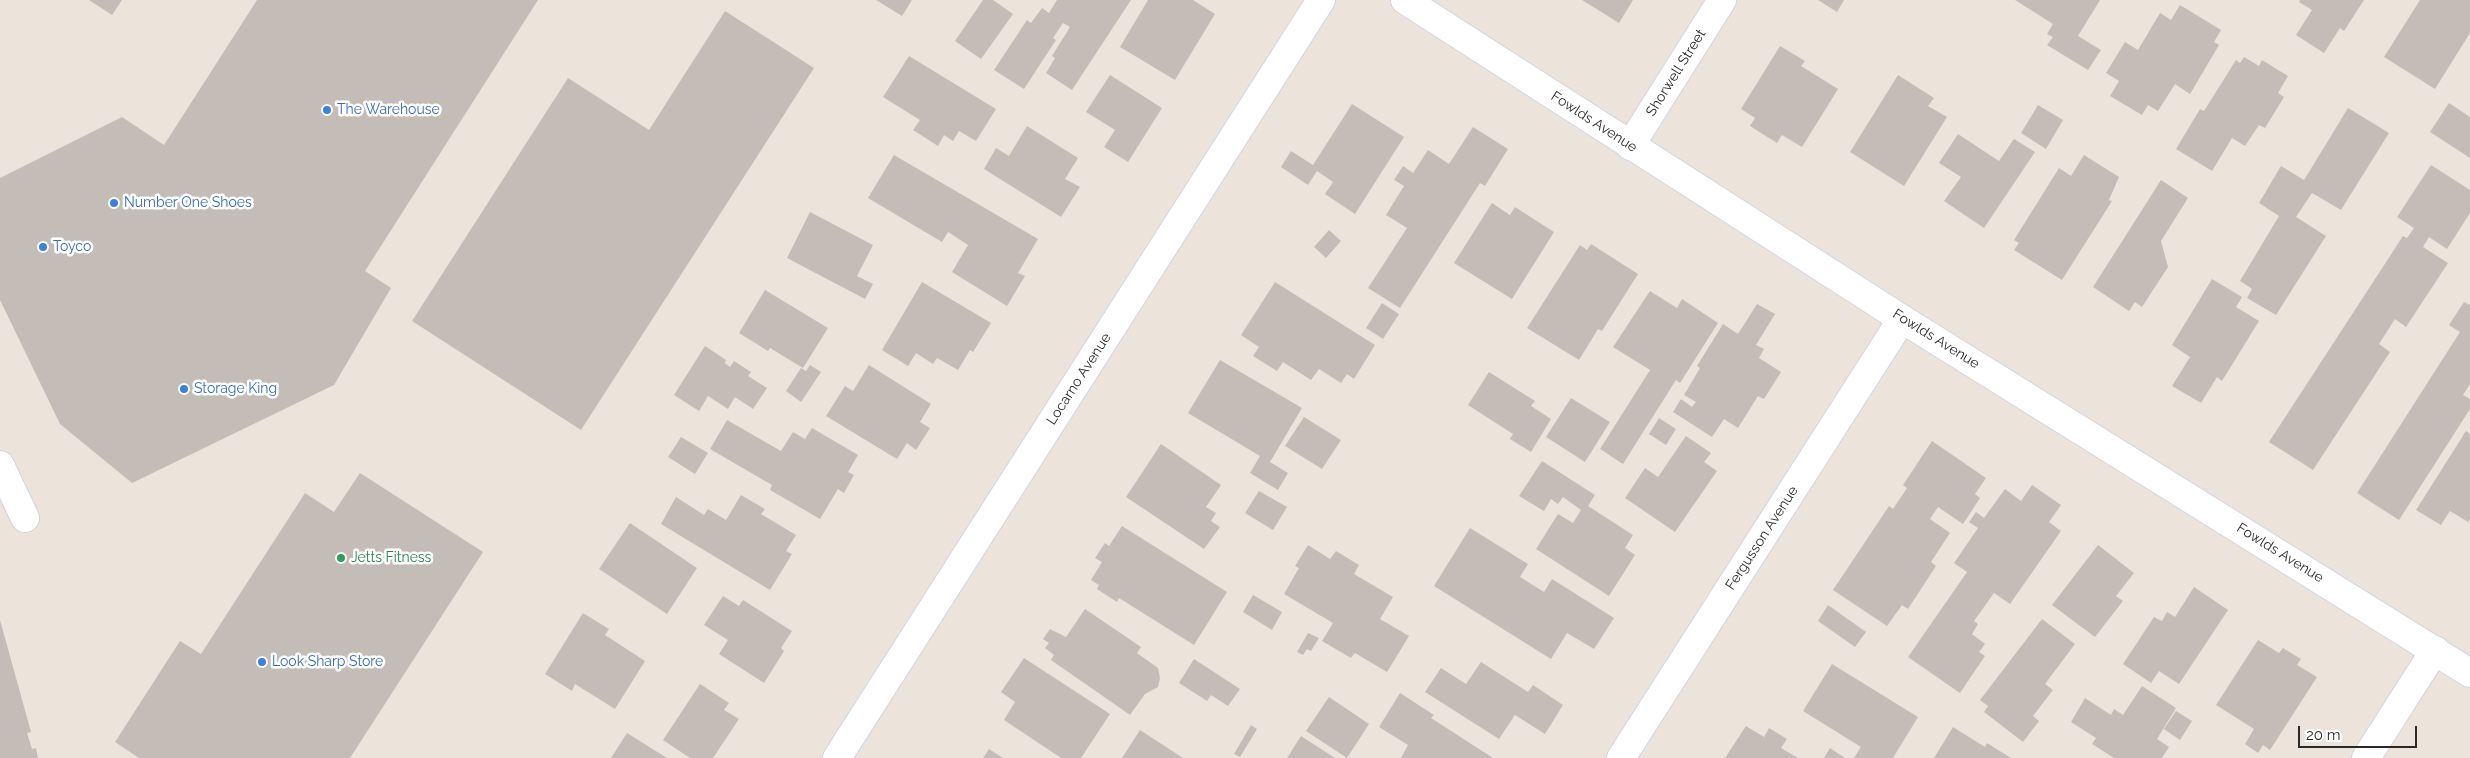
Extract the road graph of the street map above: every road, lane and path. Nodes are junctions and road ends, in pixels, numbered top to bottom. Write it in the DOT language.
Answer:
graph roads {
  1 [pos="1321,0"];
  2 [pos="1406,0"];
  3 [pos="1722,0"];
  4 [pos="1630,146"];
  5 [pos="1902,318"];
  6 [pos="0,465"];
  7 [pos="25,518"];
  8 [pos="2435,650"];
  9 [pos="2470,672"];
  10 [pos="837,758"];
  11 [pos="1621,758"];
  12 [pos="2366,758"];
  1 -- 10 [label="street, Locarno Avenue"];
  2 -- 4 [label="street, Fowlds Avenue"];
  3 -- 4 [label="street, Shorwell Street"];
  4 -- 5 [label="street, Fowlds Avenue"];
  5 -- 8 [label="street, Fowlds Avenue"];
  5 -- 11 [label="street, Fergusson Avenue"];
  6 -- 7 [label="street"];
  8 -- 9 [label="street, Fowlds Avenue"];
  8 -- 12 [label="street"];
}
